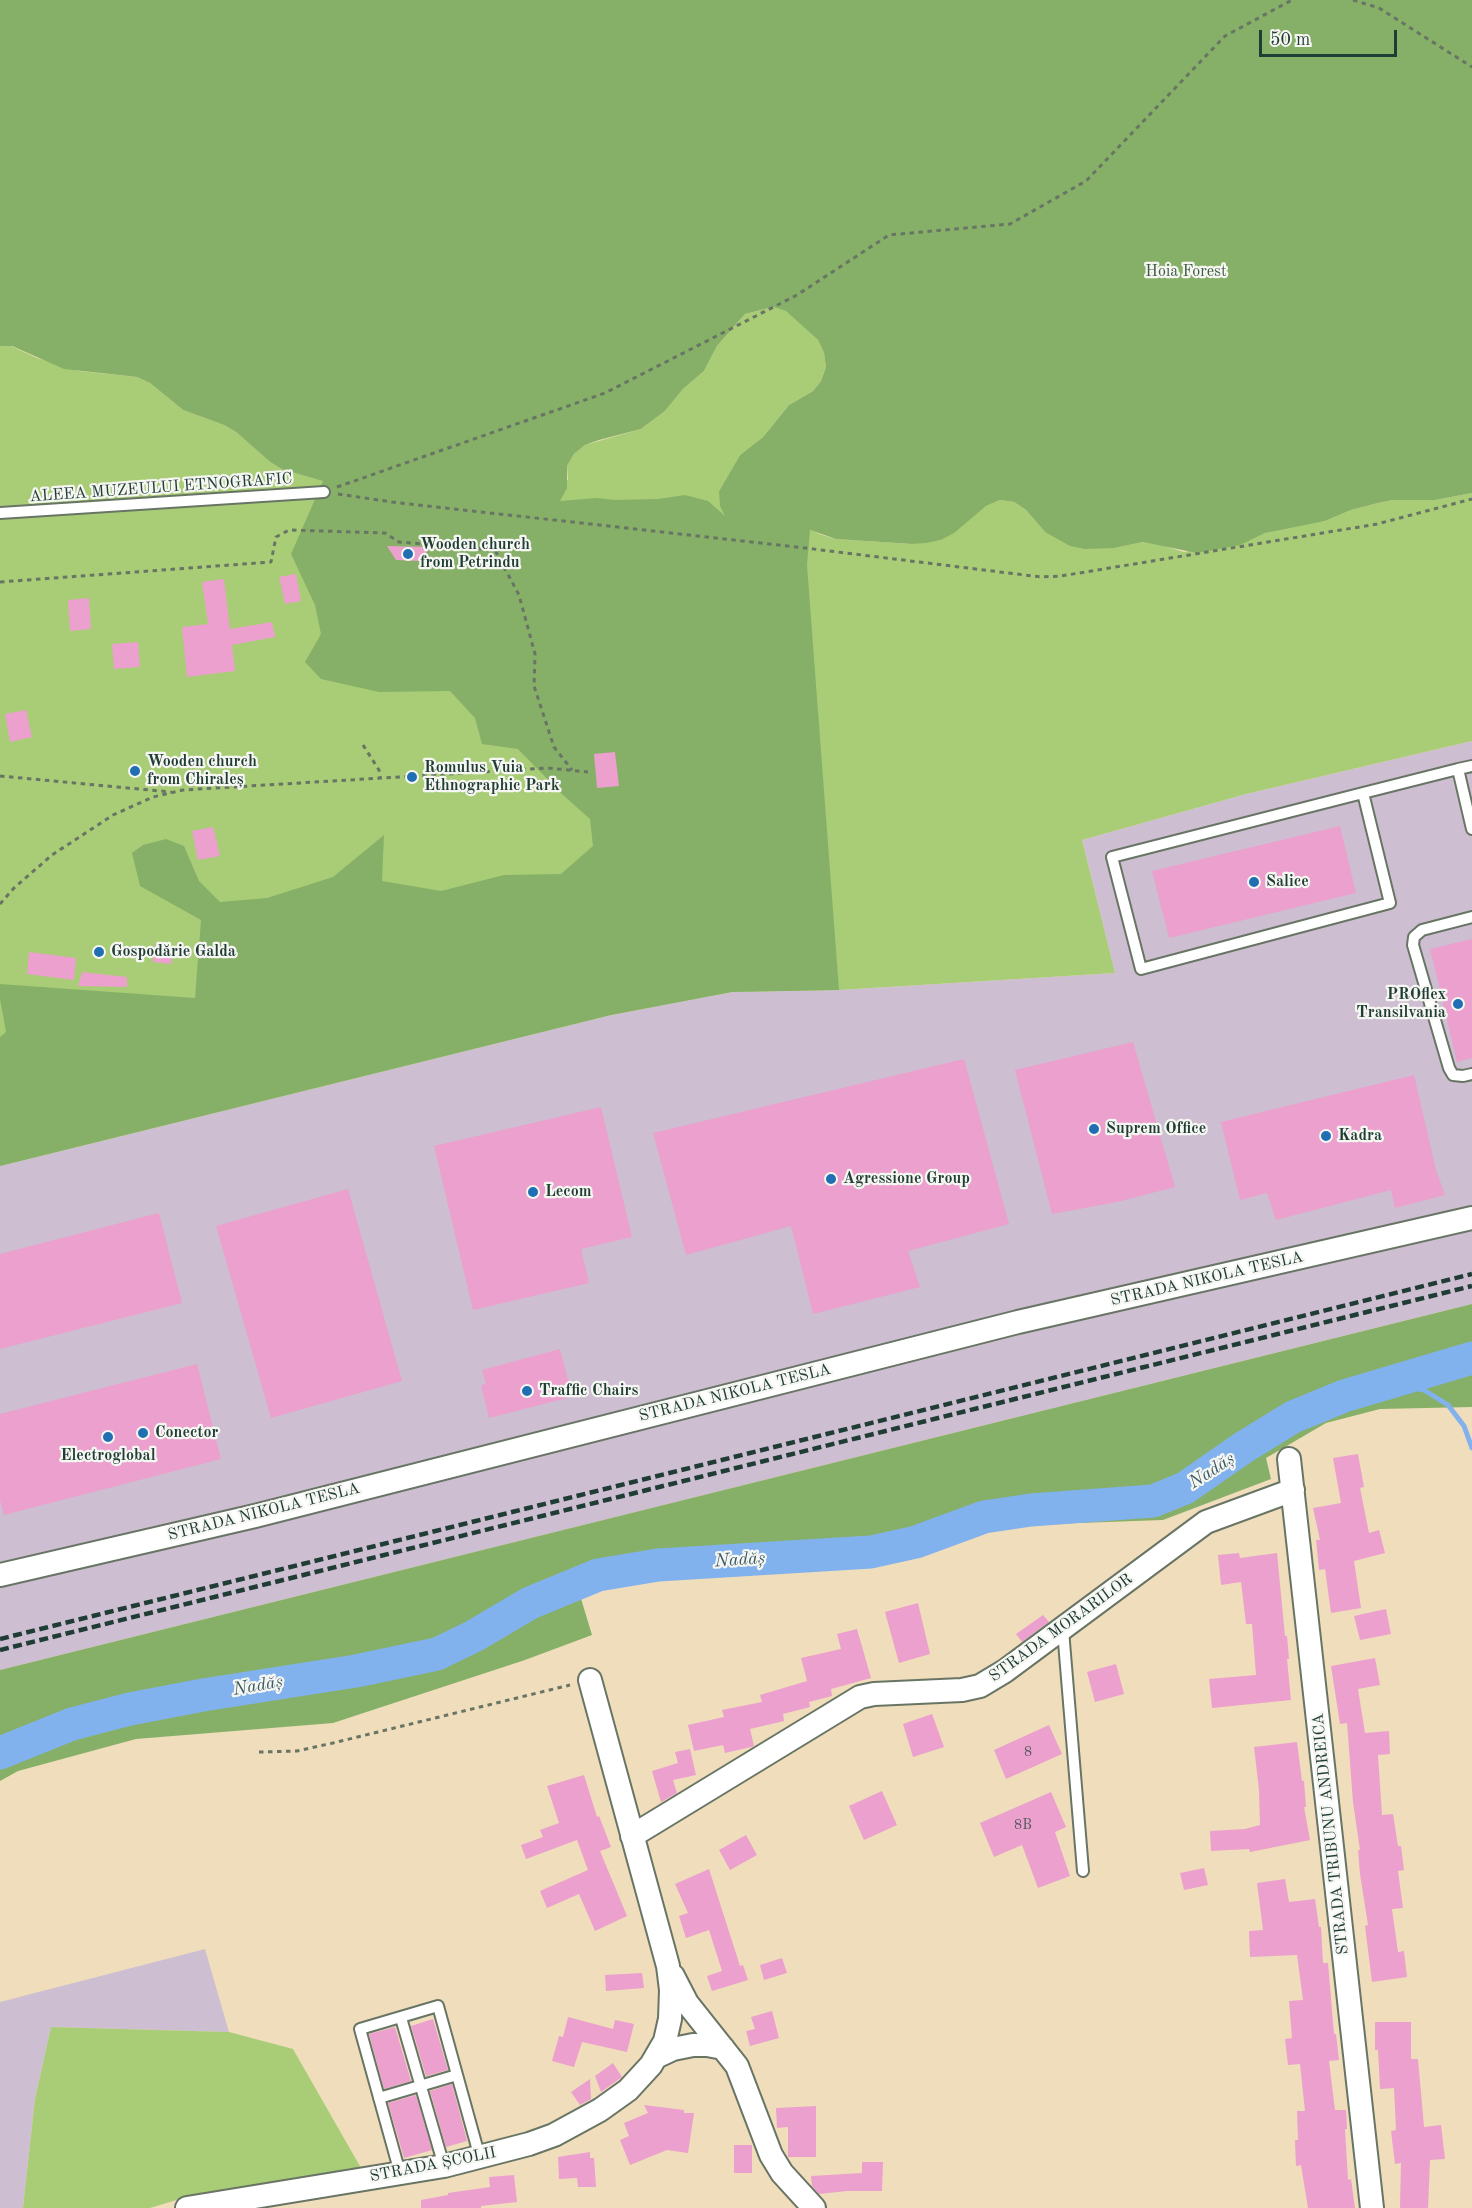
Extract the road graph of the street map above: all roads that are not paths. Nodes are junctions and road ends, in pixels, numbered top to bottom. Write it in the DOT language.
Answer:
graph roads {
  1 [pos="324,492"];
  2 [pos="0,513"];
  3 [pos="1472,766"];
  4 [pos="1458,769"];
  5 [pos="1364,793"];
  6 [pos="1472,829"];
  7 [pos="1472,917"];
  8 [pos="1472,1074"];
  9 [pos="1472,1218"];
  10 [pos="1289,1459"];
  11 [pos="1293,1490"];
  12 [pos="0,1575"];
  13 [pos="1063,1628"];
  14 [pos="590,1680"];
  15 [pos="632,1836"];
  16 [pos="1083,1871"];
  17 [pos="668,1966"];
  18 [pos="401,2018"];
  19 [pos="723,2048"];
  20 [pos="658,2056"];
  21 [pos="457,2075"];
  22 [pos="421,2085"];
  23 [pos="379,2098"];
  24 [pos="480,2158"];
  25 [pos="444,2166"];
  26 [pos="400,2173"];
  27 [pos="229,2205"];
  28 [pos="188,2208"];
  29 [pos="814,2208"];
  30 [pos="1372,2208"];
  1 -- 2 [label="lane, ALEEA MUZEULUI ETNOGRAFIC"];
  3 -- 4 [label="lane"];
  4 -- 5 [label="lane"];
  4 -- 6 [label="lane"];
  5 -- 5 [label="lane"];
  7 -- 8 [label="lane"];
  9 -- 12 [label="street, STRADA NIKOLA TESLA"];
  10 -- 11 [label="street, STRADA TRIBUNU ANDREICA"];
  11 -- 13 [label="street, STRADA MORARILOR"];
  11 -- 30 [label="street, STRADA TRIBUNU ANDREICA"];
  13 -- 15 [label="street, STRADA MORARILOR"];
  13 -- 16 [label="lane"];
  14 -- 15 [label="street, STRADA ȘCOLII"];
  15 -- 17 [label="street, STRADA ȘCOLII"];
  17 -- 19 [label="street"];
  17 -- 20 [label="street, STRADA ȘCOLII"];
  18 -- 21 [label="lane"];
  18 -- 22 [label="lane"];
  18 -- 23 [label="lane"];
  19 -- 20 [label="street"];
  19 -- 29 [label="street"];
  20 -- 24 [label="street, STRADA ȘCOLII"];
  21 -- 22 [label="lane"];
  21 -- 24 [label="lane"];
  22 -- 23 [label="lane"];
  22 -- 25 [label="lane"];
  23 -- 26 [label="lane"];
  24 -- 25 [label="street, STRADA ȘCOLII"];
  25 -- 26 [label="street, STRADA ȘCOLII"];
  26 -- 27 [label="street, STRADA ȘCOLII"];
  27 -- 28 [label="street, STRADA ȘCOLII"];
}
